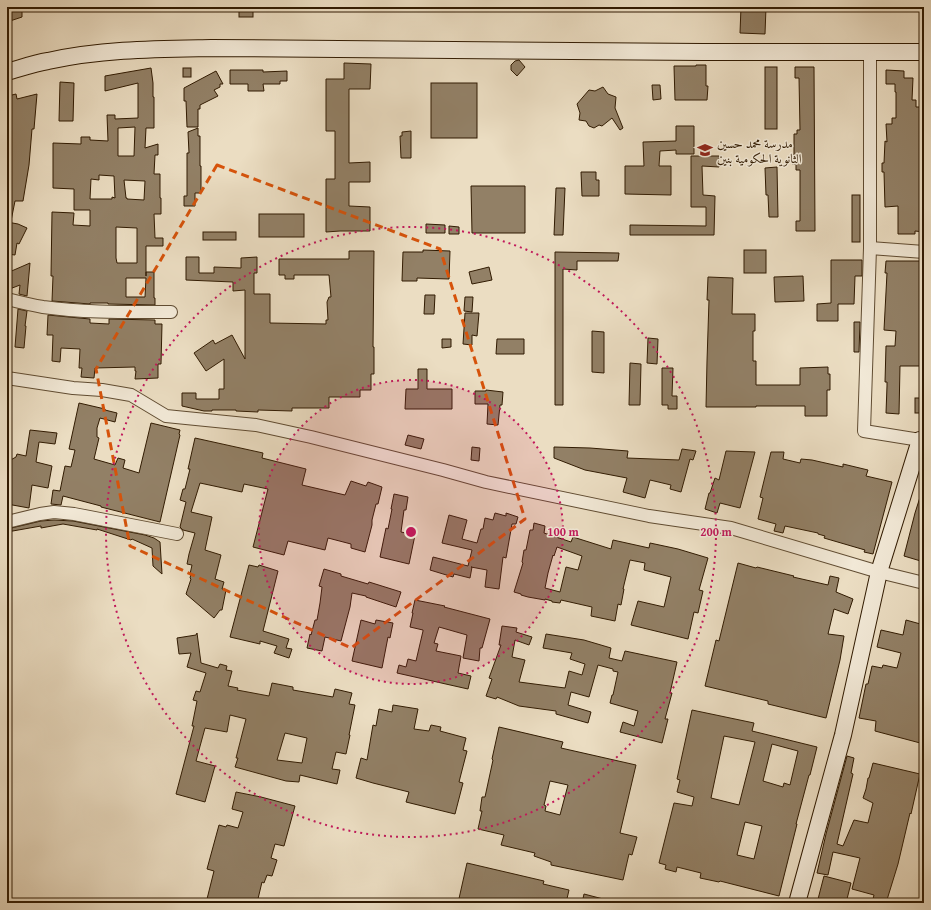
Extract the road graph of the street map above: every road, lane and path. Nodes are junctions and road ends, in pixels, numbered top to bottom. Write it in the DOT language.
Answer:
graph roads {
  1 [pos="870,52"];
  2 [pos="924,52"];
  3 [pos="7,72"];
  4 [pos="870,248"];
  5 [pos="924,252"];
  6 [pos="7,299"];
  7 [pos="171,312"];
  8 [pos="7,378"];
  9 [pos="922,440"];
  10 [pos="7,522"];
  11 [pos="178,534"];
  12 [pos="878,572"];
  13 [pos="924,584"];
  14 [pos="798,903"];
  1 -- 2 [label="street"];
  1 -- 3 [label="street"];
  1 -- 4 [label="street"];
  4 -- 5 [label="street"];
  4 -- 9 [label="street"];
  6 -- 7 [label="street"];
  8 -- 12 [label="street"];
  9 -- 12 [label="street"];
  10 -- 11 [label="street"];
  12 -- 13 [label="street"];
  12 -- 14 [label="street"];
}
